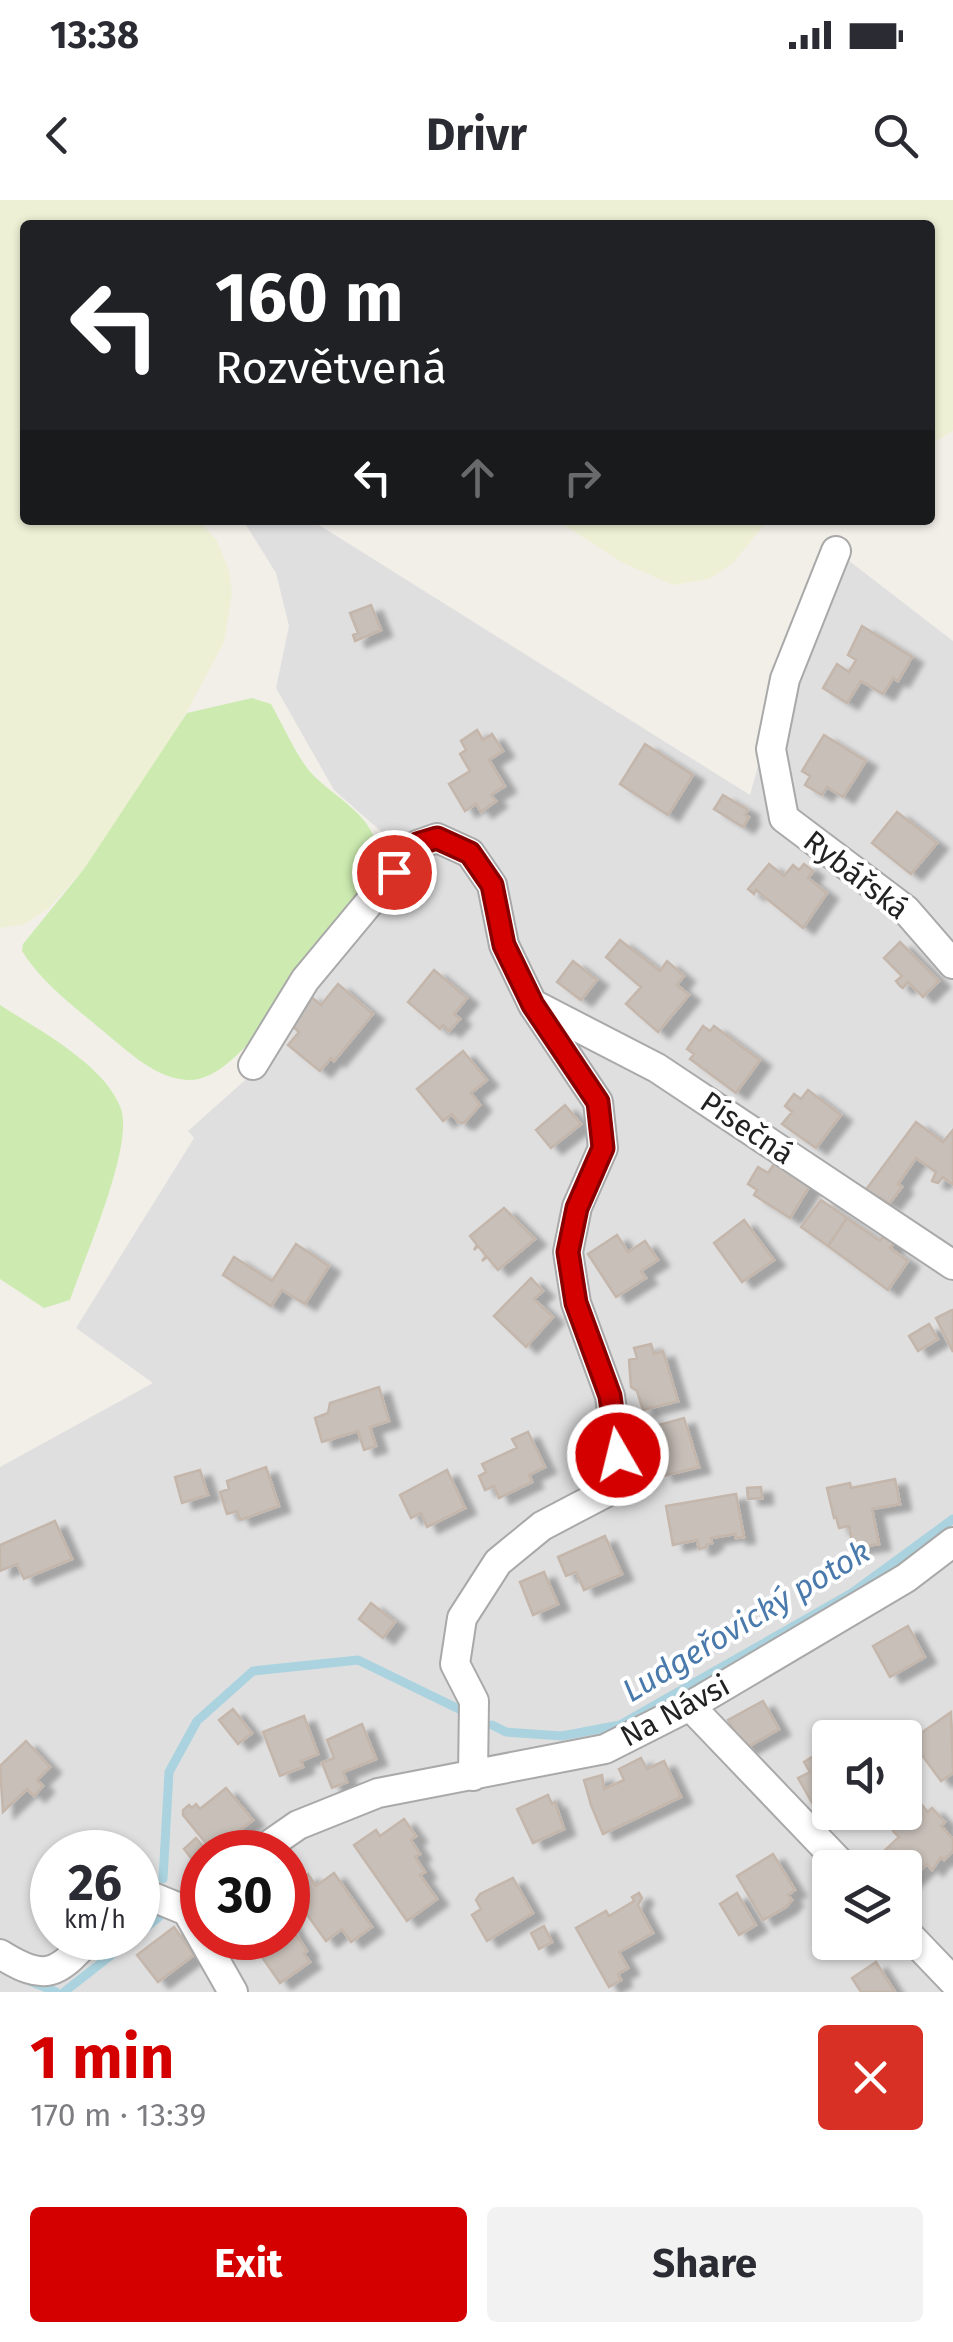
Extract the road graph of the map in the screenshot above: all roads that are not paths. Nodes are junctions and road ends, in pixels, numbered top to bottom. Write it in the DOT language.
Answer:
graph roads {
  1 [pos="836,550"];
  2 [pos="953,964"];
  3 [pos="533,1005"];
  4 [pos="253,1065"];
  5 [pos="953,1265"];
  6 [pos="953,1542"];
  7 [pos="690,1706"];
  8 [pos="473,1776"];
  9 [pos="291,1830"];
  10 [pos="828,1850"];
  11 [pos="922,1949"];
  12 [pos="0,1954"];
  13 [pos="70,1960"];
  14 [pos="219,1960"];
  15 [pos="953,1981"];
  16 [pos="233,1992"];
  1 -- 2 [label="street, Rybářská"];
  3 -- 4 [label="street"];
  3 -- 5 [label="street, Písečná"];
  3 -- 8 [label="street"];
  6 -- 7 [label="street, Na Návsi"];
  7 -- 8 [label="street, Na Návsi"];
  7 -- 10 [label="street"];
  8 -- 9 [label="street, Na Návsi"];
  11 -- 15 [label="street"];
  12 -- 13 [label="street"];
  14 -- 16 [label="street"];
}
